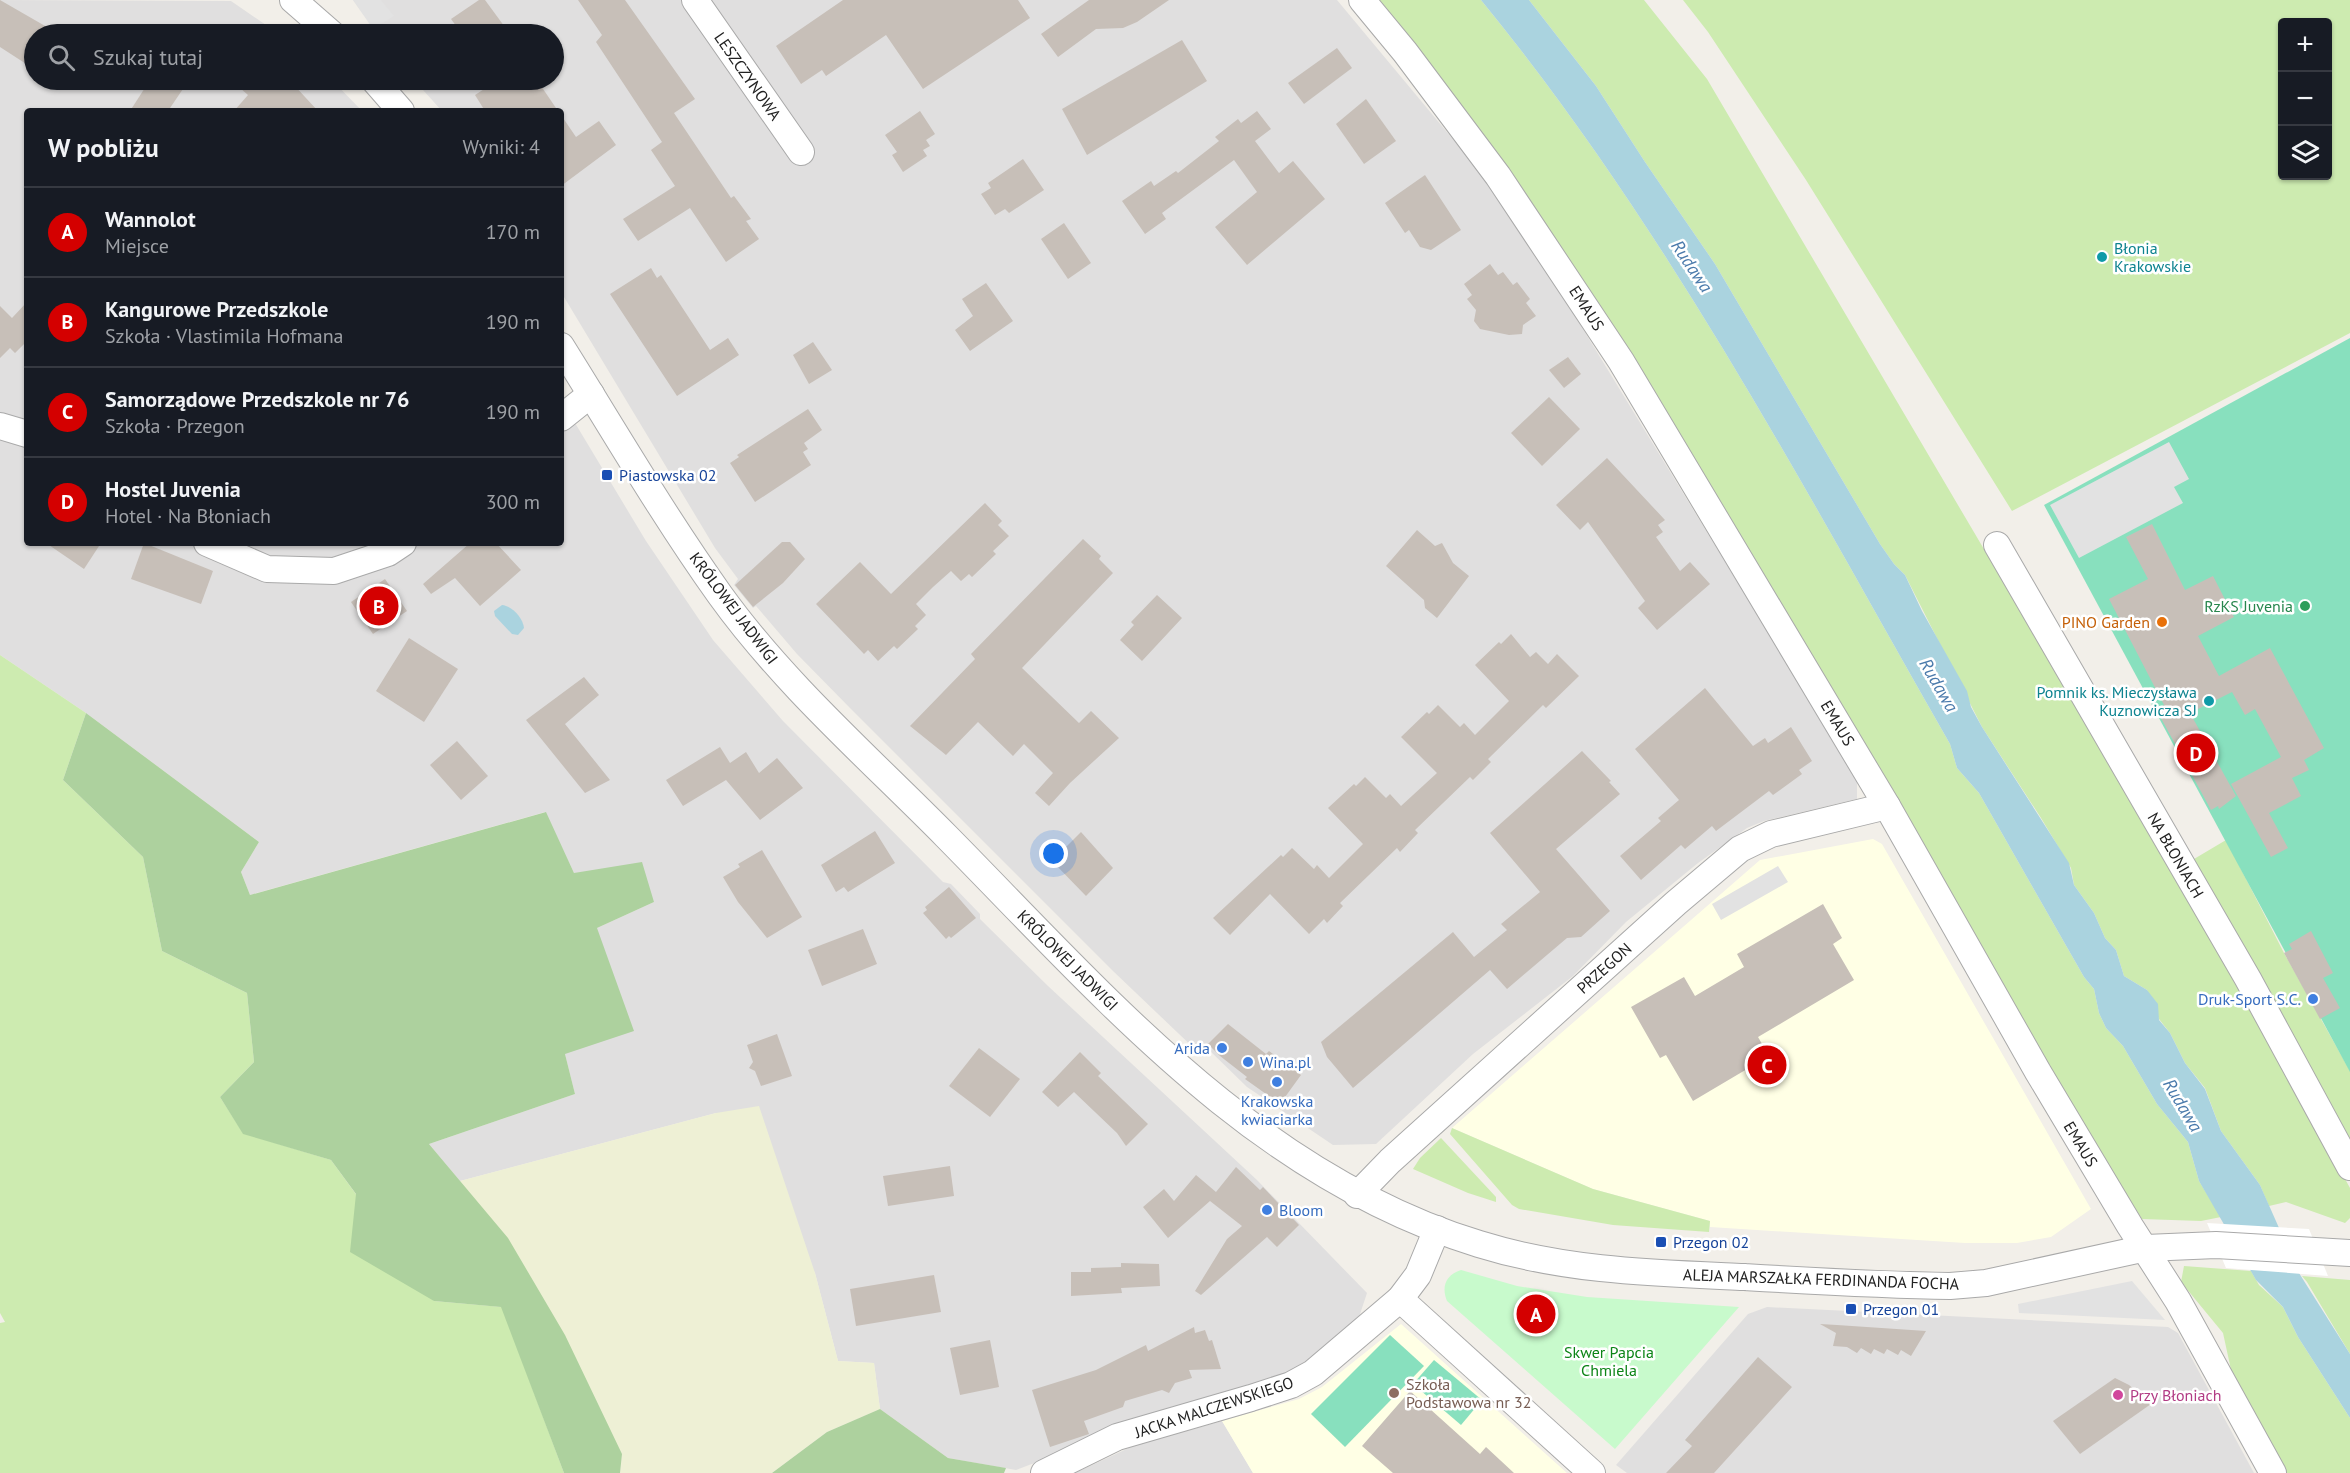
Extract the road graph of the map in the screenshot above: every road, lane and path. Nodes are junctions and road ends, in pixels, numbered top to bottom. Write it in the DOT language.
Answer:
graph roads {
  1 [pos="292,0"];
  2 [pos="695,0"];
  3 [pos="1362,0"];
  4 [pos="320,24"];
  5 [pos="383,90"];
  6 [pos="398,108"];
  7 [pos="801,152"];
  8 [pos="564,351"];
  9 [pos="591,394"];
  10 [pos="564,416"];
  11 [pos="0,426"];
  12 [pos="24,433"];
  13 [pos="1997,545"];
  14 [pos="214,546"];
  15 [pos="398,546"];
  16 [pos="1887,806"];
  17 [pos="2350,1167"];
  18 [pos="1357,1195"];
  19 [pos="1437,1229"];
  20 [pos="2146,1248"];
  21 [pos="2350,1253"];
  22 [pos="1400,1299"];
  23 [pos="1044,1473"];
  24 [pos="1592,1473"];
  25 [pos="2273,1473"];
  1 -- 4 [label="street"];
  2 -- 7 [label="street, LESZCZYNOWA"];
  3 -- 16 [label="street, EMAUS"];
  5 -- 6 [label="street"];
  8 -- 9 [label="street, KRÓLOWEJ JADWIGI"];
  9 -- 10 [label="street"];
  9 -- 18 [label="street, KRÓLOWEJ JADWIGI"];
  11 -- 12 [label="street"];
  13 -- 17 [label="street, NA BŁONIACH"];
  14 -- 15 [label="street"];
  16 -- 18 [label="street, PRZEGON"];
  16 -- 20 [label="street, EMAUS"];
  18 -- 19 [label="street, KRÓLOWEJ JADWIGI"];
  19 -- 20 [label="street, ALEJA MARSZAŁKA FERDINANDA FOCHA"];
  19 -- 22 [label="street"];
  20 -- 21 [label="street, ALEJA MARSZAŁKA FERDINANDA FOCHA"];
  20 -- 25 [label="street, EMAUS"];
  22 -- 23 [label="street, JACKA MALCZEWSKIEGO"];
  22 -- 24 [label="street"];
}
